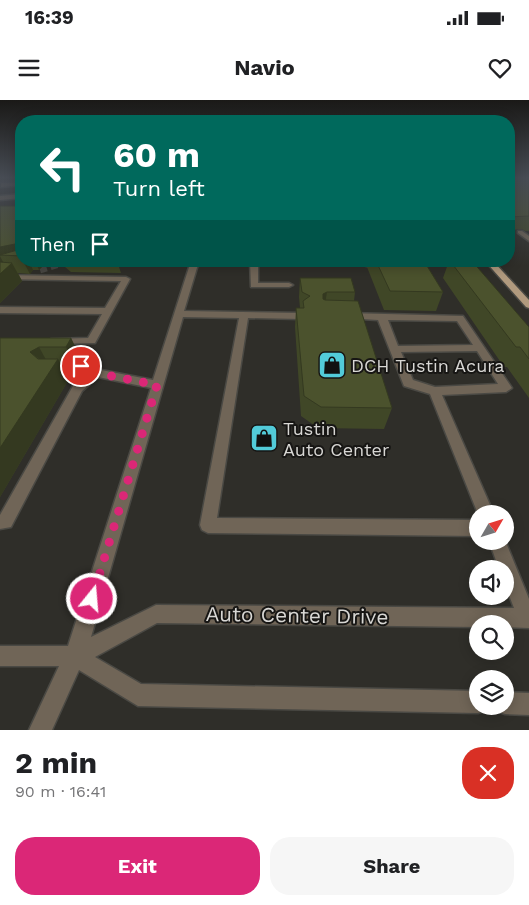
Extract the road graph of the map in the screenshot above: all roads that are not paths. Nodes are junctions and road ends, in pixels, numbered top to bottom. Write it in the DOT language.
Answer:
graph roads {
  1 [pos="520,232"];
  2 [pos="529,240"];
  3 [pos="193,267"];
  4 [pos="254,267"];
  5 [pos="494,267"];
  6 [pos="40,270"];
  7 [pos="0,277"];
  8 [pos="18,277"];
  9 [pos="289,285"];
  10 [pos="529,305"];
  11 [pos="0,310"];
  12 [pos="108,311"];
  13 [pos="178,314"];
  14 [pos="244,315"];
  15 [pos="301,316"];
  16 [pos="335,316"];
  17 [pos="382,317"];
  18 [pos="42,340"];
  19 [pos="479,348"];
  20 [pos="395,349"];
  21 [pos="96,373"];
  22 [pos="157,385"];
  23 [pos="435,391"];
  24 [pos="482,505"];
  25 [pos="0,522"];
  26 [pos="469,528"];
  27 [pos="502,550"];
  28 [pos="528,618"];
  29 [pos="0,656"];
  30 [pos="75,656"];
  31 [pos="469,702"];
  32 [pos="514,703"];
  33 [pos="529,704"];
  34 [pos="40,730"];
  1 -- 2 [label="street"];
  3 -- 13 [label="street"];
  4 -- 9 [label="street"];
  5 -- 10 [label="main road"];
  6 -- 8 [label="street"];
  7 -- 8 [label="street"];
  8 -- 12 [label="street"];
  11 -- 12 [label="street"];
  12 -- 18 [label="street"];
  13 -- 14 [label="street"];
  13 -- 22 [label="street"];
  14 -- 15 [label="street"];
  14 -- 26 [label="street"];
  16 -- 17 [label="street"];
  17 -- 19 [label="street"];
  17 -- 20 [label="street"];
  19 -- 20 [label="street"];
  19 -- 23 [label="street"];
  20 -- 23 [label="street"];
  21 -- 21 [label="street"];
  21 -- 22 [label="street"];
  21 -- 25 [label="street"];
  22 -- 30 [label="street"];
  23 -- 24 [label="street"];
  27 -- 28 [label="street"];
  28 -- 30 [label="street, Auto Center Drive"];
  29 -- 30 [label="street, Auto Center Drive"];
  30 -- 31 [label="street"];
  30 -- 34 [label="street"];
  32 -- 33 [label="street"];
}
